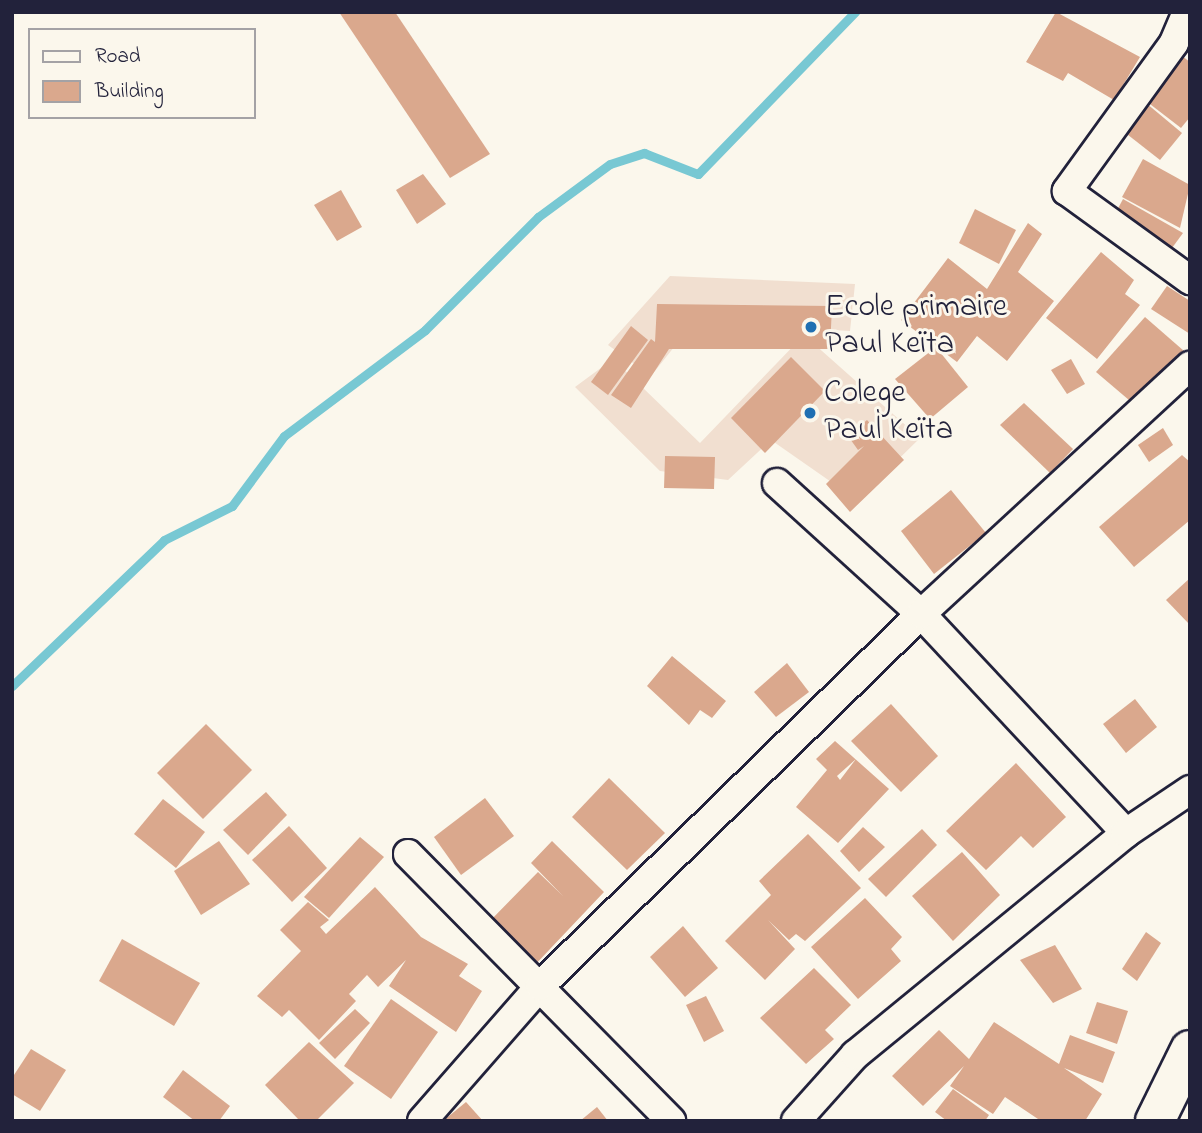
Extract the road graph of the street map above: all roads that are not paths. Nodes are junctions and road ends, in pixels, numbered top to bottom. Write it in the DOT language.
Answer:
graph roads {
  1 [pos="1187,12"];
  2 [pos="1190,280"];
  3 [pos="1190,366"];
  4 [pos="777,483"];
  5 [pos="921,614"];
  6 [pos="1190,790"];
  7 [pos="1126,832"];
  8 [pos="408,855"];
  9 [pos="540,986"];
  10 [pos="1190,1050"];
  11 [pos="422,1121"];
  12 [pos="671,1121"];
  13 [pos="796,1121"];
  14 [pos="1155,1121"];
  1 -- 2 [label="street"];
  3 -- 5 [label="street"];
  4 -- 5 [label="street"];
  5 -- 7 [label="street"];
  5 -- 9 [label="street"];
  6 -- 7 [label="street"];
  7 -- 13 [label="street"];
  8 -- 9 [label="street"];
  9 -- 11 [label="street"];
  9 -- 12 [label="street"];
  10 -- 14 [label="main road"];
}
